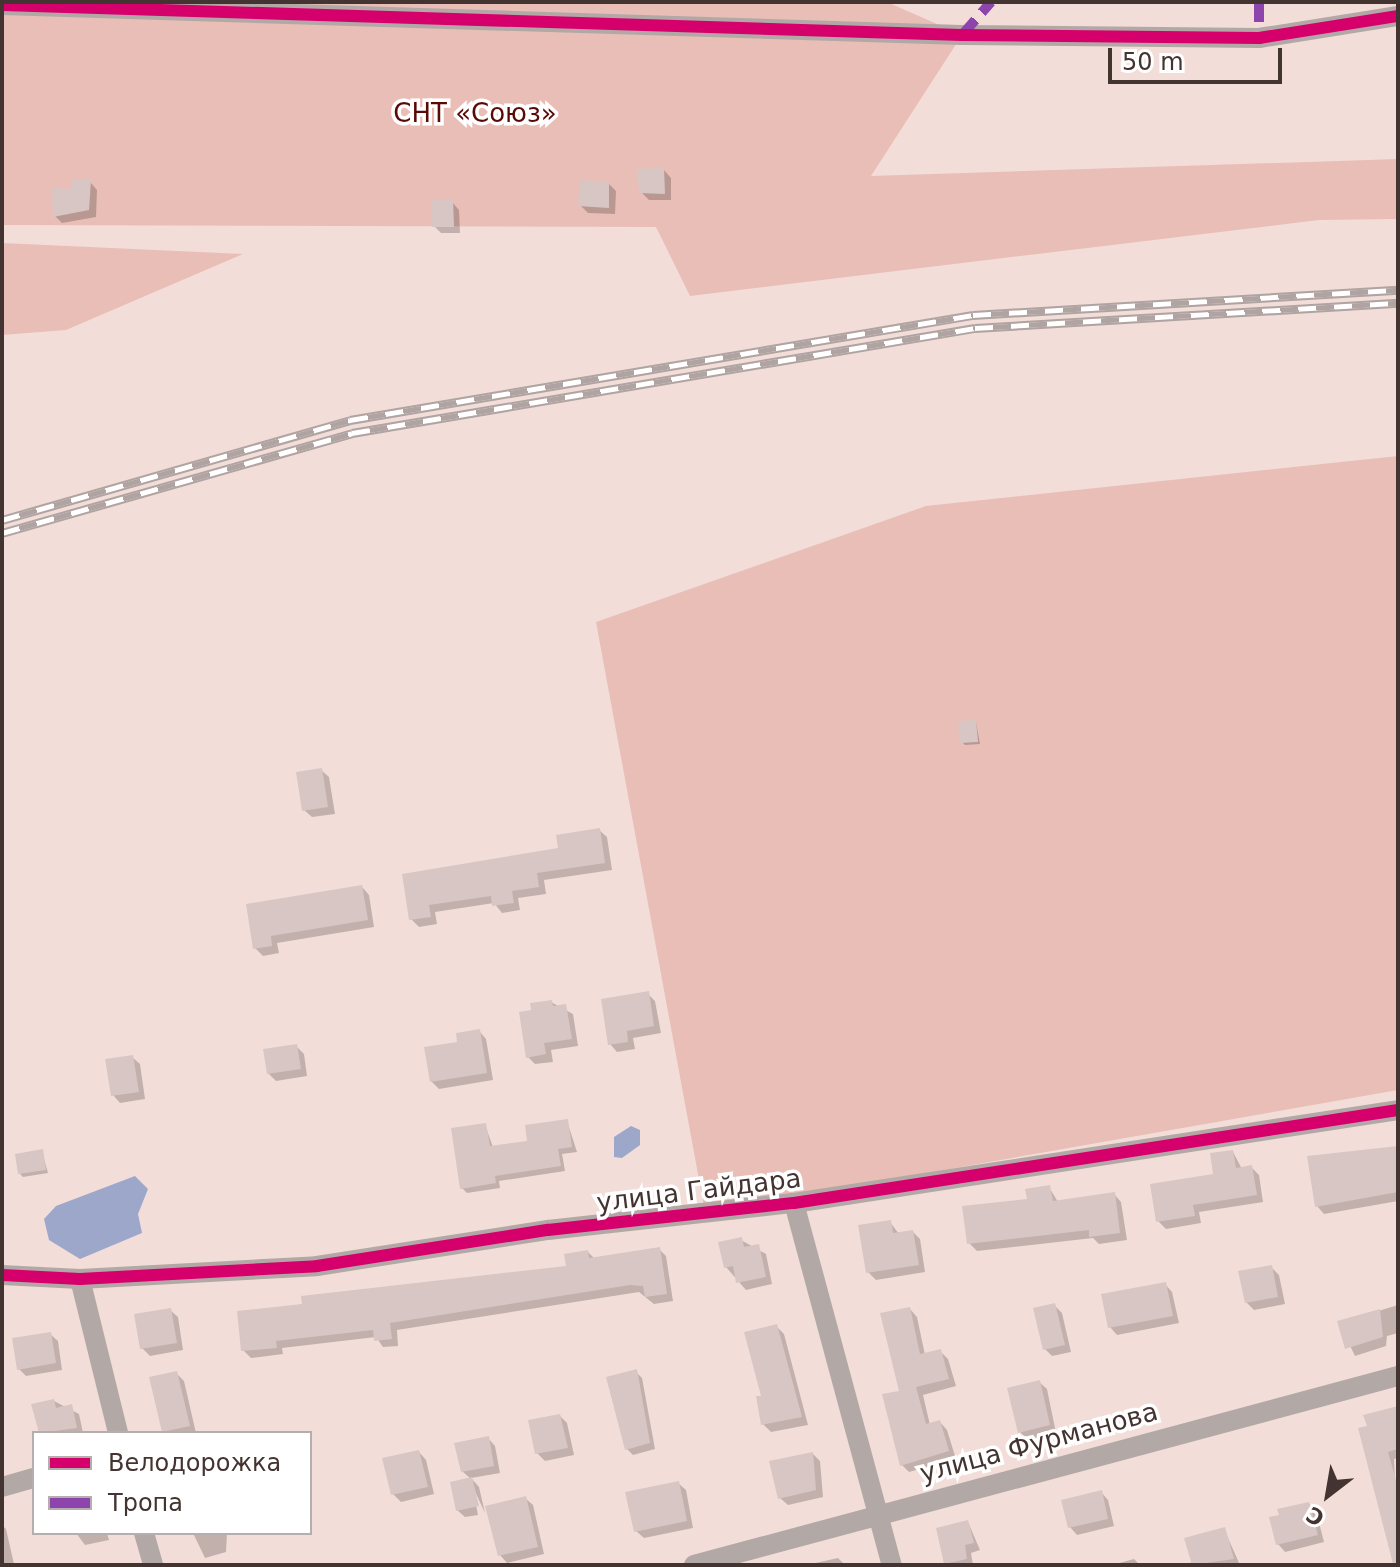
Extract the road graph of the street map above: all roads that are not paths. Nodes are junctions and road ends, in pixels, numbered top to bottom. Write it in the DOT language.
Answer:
graph roads {
  1 [pos="2,5"];
  2 [pos="1398,16"];
  3 [pos="1398,1110"];
  4 [pos="794,1203"];
  5 [pos="2,1275"];
  6 [pos="80,1279"];
  7 [pos="1398,1376"];
  8 [pos="118,1431"];
  9 [pos="32,1479"];
  10 [pos="2,1487"];
  11 [pos="879,1512"];
  12 [pos="145,1535"];
  13 [pos="153,1565"];
  14 [pos="694,1565"];
  15 [pos="892,1565"];
  1 -- 2 [label="street"];
  3 -- 4 [label="street, улица Гайдара"];
  4 -- 6 [label="street, улица Гайдара"];
  4 -- 11 [label="street"];
  5 -- 6 [label="street, улица Гайдара"];
  6 -- 8 [label="street"];
  7 -- 11 [label="street, улица Фурманова"];
  9 -- 10 [label="street"];
  11 -- 14 [label="street, улица Фурманова"];
  11 -- 15 [label="street"];
  12 -- 13 [label="street"];
}
